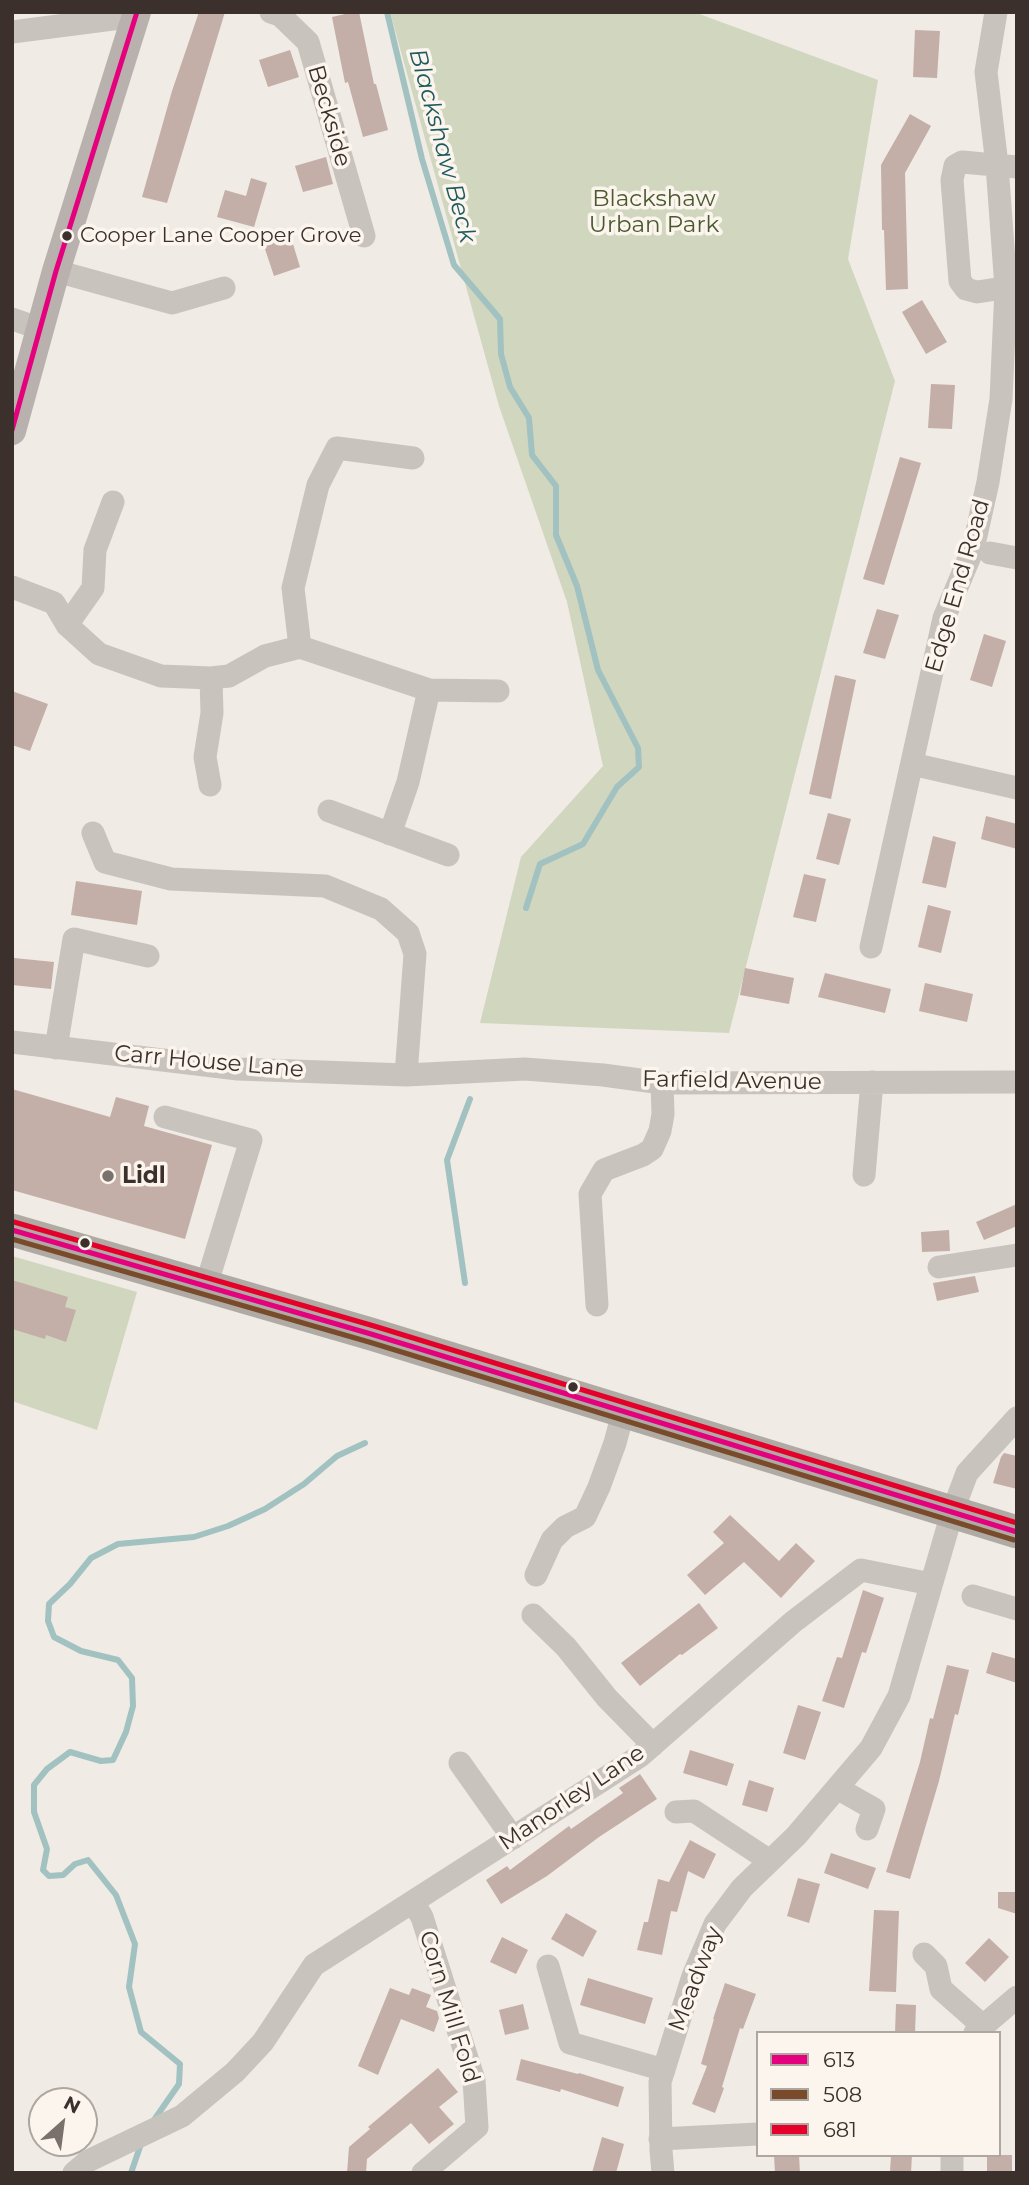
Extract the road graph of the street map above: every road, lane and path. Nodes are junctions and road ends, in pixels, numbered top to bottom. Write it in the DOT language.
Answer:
graph roads {
  1 [pos="271,12"];
  2 [pos="996,12"];
  3 [pos="136,14"];
  4 [pos="12,32"];
  5 [pos="1007,166"];
  6 [pos="364,236"];
  7 [pos="56,271"];
  8 [pos="1011,287"];
  9 [pos="224,288"];
  10 [pos="12,319"];
  11 [pos="41,329"];
  12 [pos="12,431"];
  13 [pos="413,458"];
  14 [pos="113,502"];
  15 [pos="990,553"];
  16 [pos="1017,558"];
  17 [pos="12,587"];
  18 [pos="67,625"];
  19 [pos="300,647"];
  20 [pos="211,678"];
  21 [pos="429,690"];
  22 [pos="498,691"];
  23 [pos="912,764"];
  24 [pos="210,785"];
  25 [pos="1017,788"];
  26 [pos="329,811"];
  27 [pos="93,833"];
  28 [pos="390,834"];
  29 [pos="448,855"];
  30 [pos="872,947"];
  31 [pos="148,956"];
  32 [pos="12,1042"];
  33 [pos="55,1048"];
  34 [pos="405,1075"];
  35 [pos="872,1082"];
  36 [pos="1017,1082"];
  37 [pos="662,1083"];
  38 [pos="165,1117"];
  39 [pos="864,1175"];
  40 [pos="12,1230"];
  41 [pos="1017,1255"];
  42 [pos="939,1267"];
  43 [pos="206,1286"];
  44 [pos="597,1305"];
  45 [pos="623,1413"];
  46 [pos="1017,1418"];
  47 [pos="952,1513"];
  48 [pos="1017,1532"];
  49 [pos="536,1575"];
  50 [pos="932,1584"];
  51 [pos="973,1596"];
  52 [pos="1017,1609"];
  53 [pos="533,1615"];
  54 [pos="653,1745"];
  55 [pos="460,1763"];
  56 [pos="837,1788"];
  57 [pos="676,1812"];
  58 [pos="867,1829"];
  59 [pos="513,1838"];
  60 [pos="770,1861"];
  61 [pos="414,1902"];
  62 [pos="924,1954"];
  63 [pos="548,1966"];
  64 [pos="1017,1997"];
  65 [pos="979,2029"];
  66 [pos="664,2070"];
  67 [pos="756,2134"];
  68 [pos="660,2139"];
  69 [pos="74,2173"];
  70 [pos="423,2173"];
  71 [pos="663,2173"];
  1 -- 6 [label="street, Beckside"];
  2 -- 5 [label="street, Edge End Road"];
  3 -- 4 [label="street"];
  3 -- 7 [label="main road"];
  5 -- 8 [label="street, Edge End Road"];
  5 -- 8 [label="street"];
  7 -- 9 [label="street"];
  7 -- 11 [label="main road"];
  8 -- 23 [label="street, Edge End Road"];
  10 -- 11 [label="street"];
  11 -- 12 [label="main road"];
  13 -- 19 [label="street"];
  14 -- 18 [label="street"];
  15 -- 16 [label="street"];
  17 -- 18 [label="street"];
  18 -- 20 [label="street"];
  19 -- 20 [label="street"];
  19 -- 21 [label="street"];
  20 -- 24 [label="street"];
  21 -- 22 [label="street"];
  21 -- 28 [label="street"];
  23 -- 25 [label="street"];
  23 -- 30 [label="street, Edge End Road"];
  26 -- 28 [label="street"];
  27 -- 34 [label="street"];
  28 -- 29 [label="street"];
  31 -- 33 [label="street"];
  32 -- 33 [label="street, Carr House Lane"];
  33 -- 34 [label="street, Carr House Lane"];
  34 -- 37 [label="street, Farfield Avenue"];
  35 -- 36 [label="street, Farfield Avenue"];
  35 -- 37 [label="street, Farfield Avenue"];
  35 -- 39 [label="street"];
  37 -- 44 [label="street"];
  38 -- 43 [label="street"];
  40 -- 43 [label="highway"];
  41 -- 42 [label="street"];
  43 -- 45 [label="highway"];
  45 -- 47 [label="highway"];
  45 -- 49 [label="street"];
  46 -- 47 [label="street, Meadway"];
  47 -- 48 [label="highway"];
  47 -- 50 [label="street, Meadway"];
  50 -- 54 [label="street, Manorley Lane"];
  50 -- 56 [label="street, Meadway"];
  51 -- 52 [label="street"];
  53 -- 54 [label="street"];
  54 -- 59 [label="street, Manorley Lane"];
  55 -- 59 [label="street"];
  56 -- 58 [label="street"];
  56 -- 60 [label="street, Meadway"];
  57 -- 60 [label="street"];
  59 -- 61 [label="street, Manorley Lane"];
  60 -- 66 [label="street, Meadway"];
  61 -- 69 [label="street, Manorley Lane"];
  61 -- 70 [label="street, Corn Mill Fold"];
  62 -- 65 [label="street"];
  63 -- 66 [label="street"];
  64 -- 65 [label="street"];
  66 -- 68 [label="street, Meadway"];
  67 -- 68 [label="street"];
  68 -- 71 [label="street, Meadway"];
}
